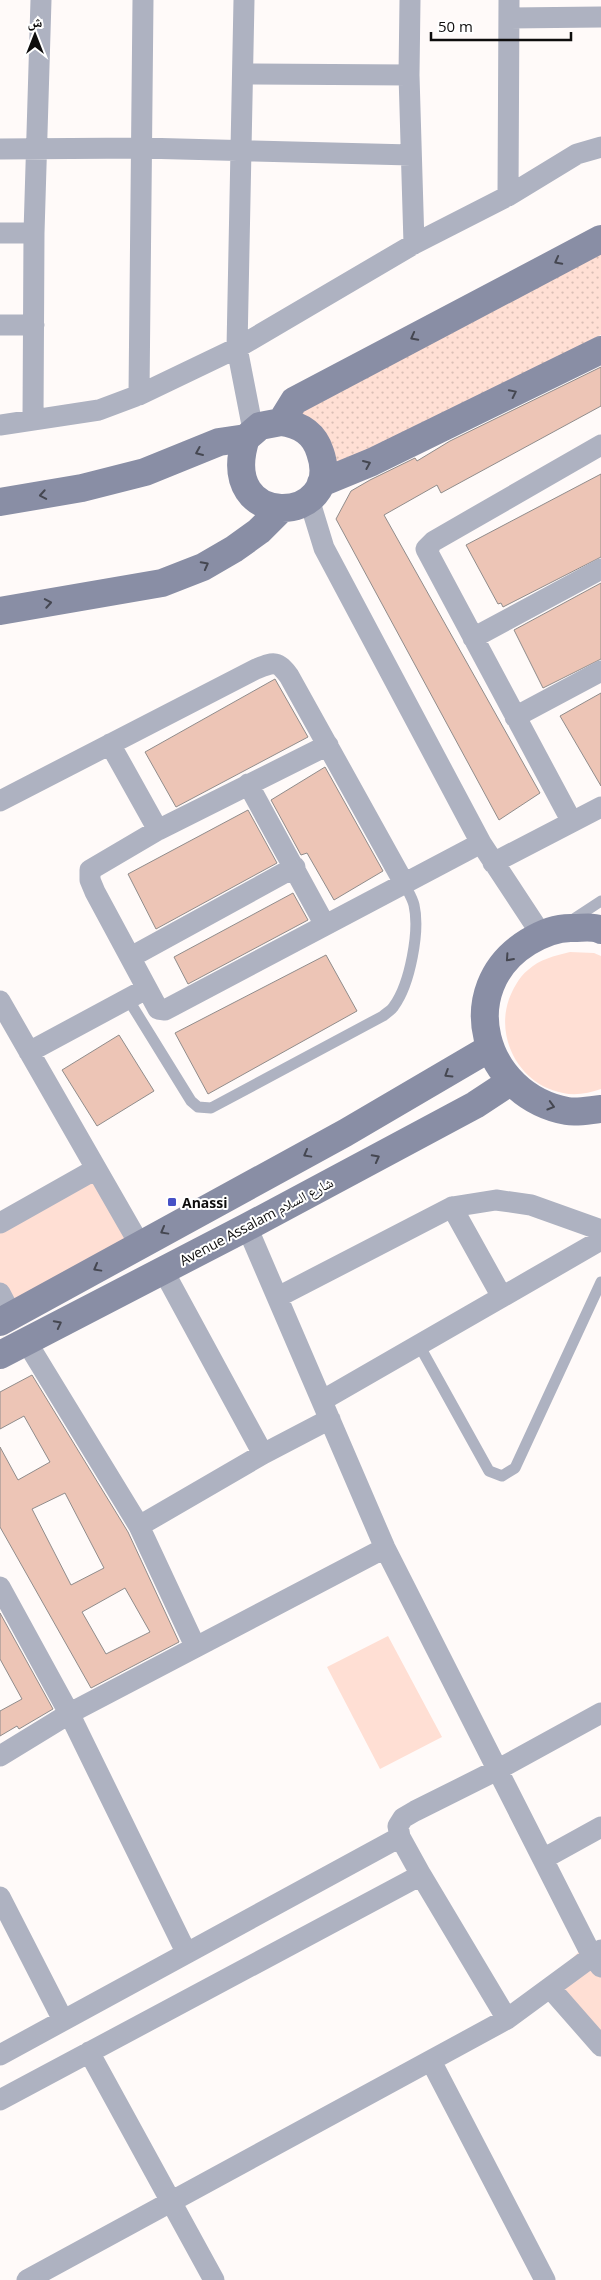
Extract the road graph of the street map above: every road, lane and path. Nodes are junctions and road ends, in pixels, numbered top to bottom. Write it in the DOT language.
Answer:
graph roads {
  1 [pos="40,0"];
  2 [pos="143,0"];
  3 [pos="244,0"];
  4 [pos="410,0"];
  5 [pos="510,9"];
  6 [pos="601,17"];
  7 [pos="243,74"];
  8 [pos="409,75"];
  9 [pos="601,147"];
  10 [pos="142,148"];
  11 [pos="0,149"];
  12 [pos="37,149"];
  13 [pos="242,151"];
  14 [pos="412,155"];
  15 [pos="508,196"];
  16 [pos="0,233"];
  17 [pos="34,233"];
  18 [pos="601,239"];
  19 [pos="414,244"];
  20 [pos="0,325"];
  21 [pos="34,325"];
  22 [pos="238,348"];
  23 [pos="601,350"];
  24 [pos="139,395"];
  25 [pos="33,420"];
  26 [pos="0,425"];
  27 [pos="262,428"];
  28 [pos="601,445"];
  29 [pos="300,500"];
  30 [pos="0,502"];
  31 [pos="601,569"];
  32 [pos="0,611"];
  33 [pos="473,638"];
  34 [pos="601,672"];
  35 [pos="515,717"];
  36 [pos="110,744"];
  37 [pos="328,745"];
  38 [pos="248,784"];
  39 [pos="0,800"];
  40 [pos="601,807"];
  41 [pos="572,822"];
  42 [pos="158,830"];
  43 [pos="481,843"];
  44 [pos="493,863"];
  45 [pos="295,867"];
  46 [pos="404,883"];
  47 [pos="601,901"];
  48 [pos="325,925"];
  49 [pos="601,930"];
  50 [pos="551,931"];
  51 [pos="131,957"];
  52 [pos="137,994"];
  53 [pos="0,1002"];
  54 [pos="490,1048"];
  55 [pos="29,1052"];
  56 [pos="510,1082"];
  57 [pos="601,1109"];
  58 [pos="96,1169"];
  59 [pos="452,1207"];
  60 [pos="0,1223"];
  61 [pos="247,1227"];
  62 [pos="601,1230"];
  63 [pos="601,1240"];
  64 [pos="140,1245"];
  65 [pos="162,1270"];
  66 [pos="601,1282"];
  67 [pos="278,1297"];
  68 [pos="502,1297"];
  69 [pos="4,1311"];
  70 [pos="26,1341"];
  71 [pos="419,1344"];
  72 [pos="0,1355"];
  73 [pos="323,1400"];
  74 [pos="330,1419"];
  75 [pos="263,1454"];
  76 [pos="139,1526"];
  77 [pos="385,1548"];
  78 [pos="0,1587"];
  79 [pos="195,1646"];
  80 [pos="69,1713"];
  81 [pos="601,1713"];
  82 [pos="0,1756"];
  83 [pos="497,1770"];
  84 [pos="601,1827"];
  85 [pos="400,1837"];
  86 [pos="543,1859"];
  87 [pos="421,1875"];
  88 [pos="0,1897"];
  89 [pos="186,1952"];
  90 [pos="598,1958"];
  91 [pos="551,1989"];
  92 [pos="507,2019"];
  93 [pos="63,2020"];
  94 [pos="601,2046"];
  95 [pos="89,2052"];
  96 [pos="0,2055"];
  97 [pos="431,2061"];
  98 [pos="0,2100"];
  99 [pos="173,2202"];
  100 [pos="27,2280"];
  101 [pos="214,2280"];
  102 [pos="544,2280"];
  1 -- 12 [label="street"];
  2 -- 10 [label="street"];
  3 -- 7 [label="street"];
  4 -- 8 [label="street"];
  5 -- 6 [label="street"];
  5 -- 15 [label="street"];
  7 -- 8 [label="street"];
  7 -- 13 [label="street"];
  8 -- 14 [label="street"];
  9 -- 15 [label="street"];
  10 -- 12 [label="street"];
  10 -- 13 [label="street"];
  10 -- 24 [label="street"];
  11 -- 12 [label="street"];
  12 -- 17 [label="street"];
  13 -- 14 [label="street"];
  13 -- 22 [label="street"];
  14 -- 19 [label="street"];
  15 -- 19 [label="street"];
  16 -- 17 [label="street"];
  17 -- 21 [label="street"];
  18 -- 27 [label="street, one-way"];
  19 -- 22 [label="street"];
  20 -- 21 [label="street"];
  21 -- 25 [label="street"];
  22 -- 24 [label="street"];
  22 -- 27 [label="street"];
  29 -- 23 [label="street, one-way"];
  24 -- 25 [label="street"];
  25 -- 26 [label="street"];
  27 -- 29 [label="street"];
  27 -- 29 [label="street"];
  27 -- 30 [label="street, one-way"];
  28 -- 33 [label="street"];
  32 -- 29 [label="street, one-way"];
  29 -- 43 [label="street"];
  31 -- 33 [label="street"];
  33 -- 35 [label="street"];
  34 -- 35 [label="street"];
  35 -- 41 [label="street"];
  36 -- 37 [label="street"];
  36 -- 39 [label="street"];
  36 -- 42 [label="street"];
  37 -- 38 [label="street"];
  37 -- 46 [label="street"];
  38 -- 42 [label="street"];
  38 -- 45 [label="street"];
  40 -- 41 [label="street"];
  41 -- 44 [label="street"];
  42 -- 51 [label="street"];
  43 -- 44 [label="street"];
  43 -- 46 [label="street"];
  44 -- 50 [label="street"];
  45 -- 48 [label="street"];
  45 -- 51 [label="street"];
  46 -- 48 [label="street"];
  46 -- 52 [label="lane"];
  47 -- 50 [label="lane"];
  48 -- 52 [label="street"];
  49 -- 50 [label="street"];
  50 -- 54 [label="street, one-way"];
  51 -- 52 [label="street"];
  52 -- 55 [label="street"];
  53 -- 55 [label="street"];
  54 -- 56 [label="street"];
  54 -- 64 [label="street, one-way"];
  55 -- 58 [label="street"];
  56 -- 57 [label="street, one-way"];
  61 -- 56 [label="street, Avenue Assalam شارع السلام, one-way"];
  58 -- 60 [label="street"];
  58 -- 64 [label="street"];
  59 -- 62 [label="street"];
  59 -- 67 [label="street"];
  59 -- 68 [label="street"];
  61 -- 65 [label="street, Avenue Assalam شارع السلام"];
  61 -- 67 [label="street"];
  63 -- 68 [label="street"];
  64 -- 69 [label="street, one-way"];
  70 -- 65 [label="street, Avenue Assalam شارع السلام, one-way"];
  65 -- 75 [label="street"];
  66 -- 71 [label="lane"];
  67 -- 73 [label="street"];
  68 -- 71 [label="street"];
  70 -- 72 [label="street, Avenue Assalam شارع السلام"];
  70 -- 76 [label="street"];
  71 -- 73 [label="street"];
  73 -- 74 [label="street"];
  74 -- 75 [label="street"];
  74 -- 77 [label="street"];
  75 -- 76 [label="street"];
  76 -- 79 [label="street"];
  77 -- 79 [label="street"];
  77 -- 83 [label="street"];
  78 -- 80 [label="street"];
  79 -- 80 [label="street"];
  80 -- 82 [label="street"];
  80 -- 89 [label="street"];
  81 -- 83 [label="street"];
  83 -- 85 [label="street"];
  83 -- 86 [label="street"];
  84 -- 86 [label="street"];
  85 -- 87 [label="street"];
  85 -- 89 [label="street"];
  86 -- 90 [label="street"];
  87 -- 92 [label="street"];
  87 -- 95 [label="street"];
  88 -- 93 [label="street"];
  89 -- 93 [label="street"];
  90 -- 91 [label="street"];
  91 -- 92 [label="street"];
  91 -- 94 [label="street"];
  92 -- 97 [label="street"];
  93 -- 96 [label="street"];
  95 -- 98 [label="street"];
  95 -- 99 [label="street"];
  97 -- 99 [label="street"];
  97 -- 102 [label="street"];
  99 -- 100 [label="street"];
  99 -- 101 [label="street"];
}
